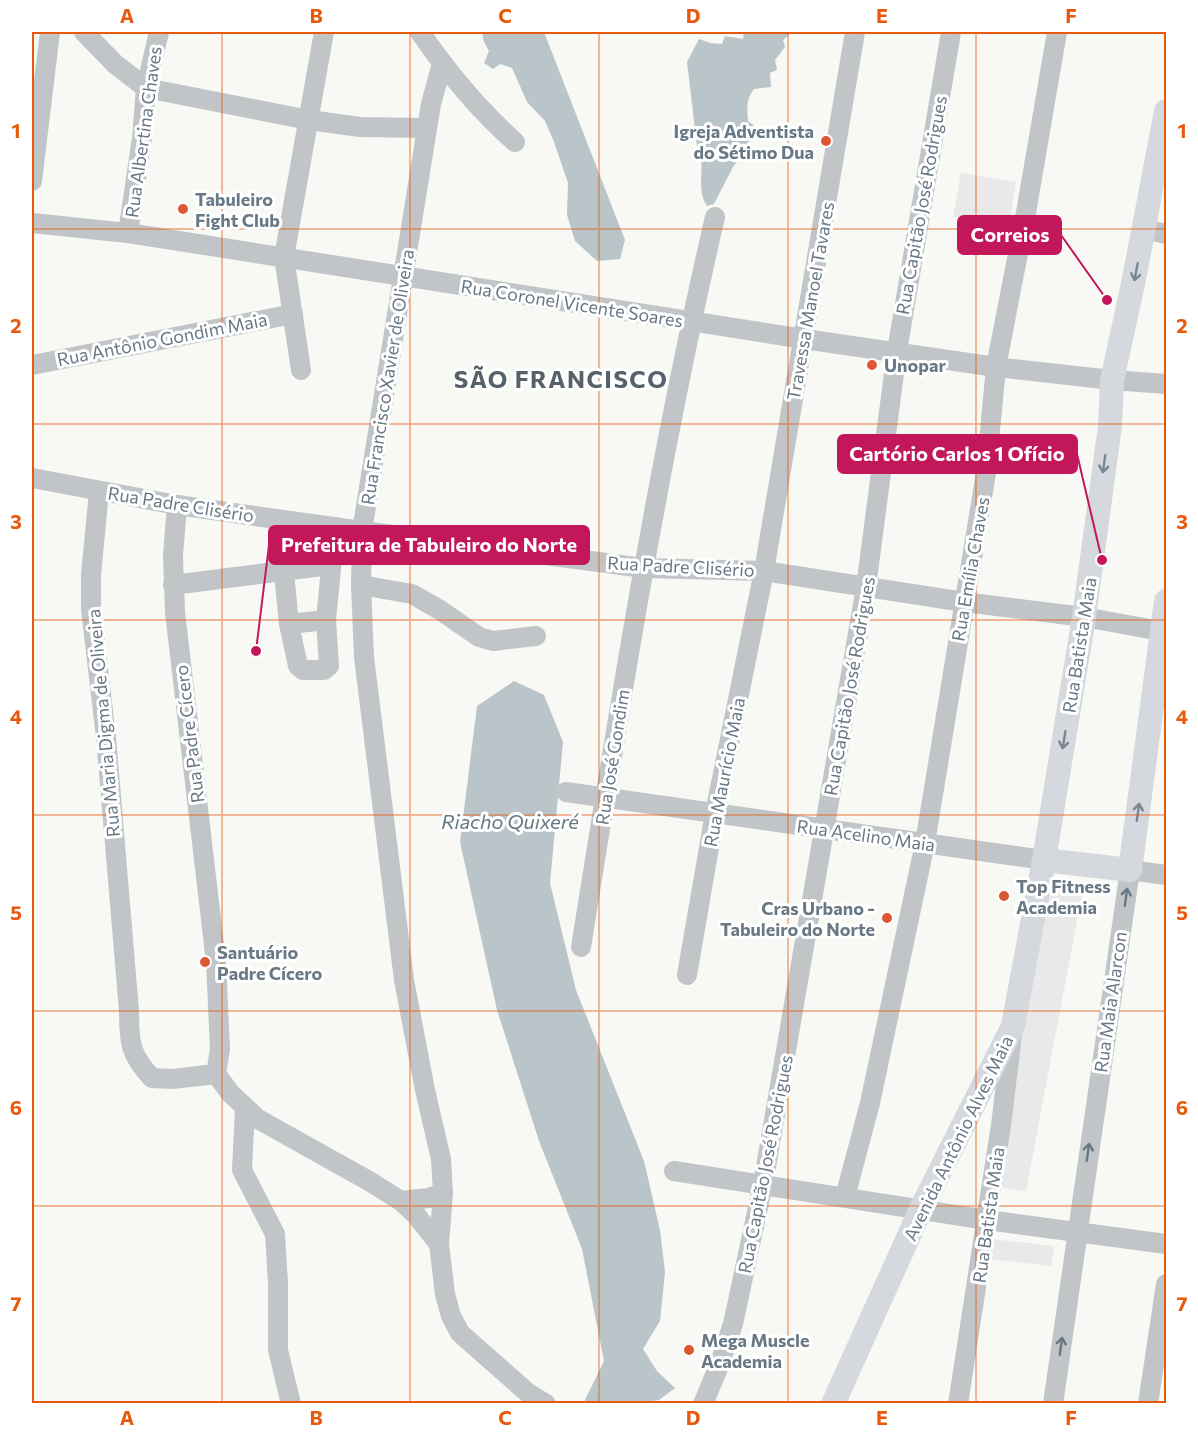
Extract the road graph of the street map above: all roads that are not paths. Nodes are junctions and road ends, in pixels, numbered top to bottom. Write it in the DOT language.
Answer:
graph roads {
  1 [pos="50,32"];
  2 [pos="84,32"];
  3 [pos="159,32"];
  4 [pos="324,32"];
  5 [pos="420,32"];
  6 [pos="855,32"];
  7 [pos="951,32"];
  8 [pos="1057,32"];
  9 [pos="442,64"];
  10 [pos="146,88"];
  11 [pos="1167,111"];
  12 [pos="309,120"];
  13 [pos="427,128"];
  14 [pos="515,142"];
  15 [pos="1160,172"];
  16 [pos="32,181"];
  17 [pos="715,217"];
  18 [pos="32,223"];
  19 [pos="1155,232"];
  20 [pos="128,233"];
  21 [pos="284,257"];
  22 [pos="403,277"];
  23 [pos="293,314"];
  24 [pos="691,322"];
  25 [pos="804,339"];
  26 [pos="897,351"];
  27 [pos="32,365"];
  28 [pos="996,367"];
  29 [pos="302,370"];
  30 [pos="1112,380"];
  31 [pos="1167,384"];
  32 [pos="32,478"];
  33 [pos="99,492"];
  34 [pos="177,505"];
  35 [pos="334,527"];
  36 [pos="362,531"];
  37 [pos="330,565"];
  38 [pos="644,567"];
  39 [pos="764,571"];
  40 [pos="284,572"];
  41 [pos="173,585"];
  42 [pos="361,585"];
  43 [pos="866,587"];
  44 [pos="1167,601"];
  45 [pos="964,602"];
  46 [pos="1084,617"];
  47 [pos="326,620"];
  48 [pos="289,624"];
  49 [pos="1164,631"];
  50 [pos="536,636"];
  51 [pos="566,792"];
  52 [pos="605,798"];
  53 [pos="715,813"];
  54 [pos="823,830"];
  55 [pos="925,843"];
  56 [pos="1044,860"];
  57 [pos="1130,870"];
  58 [pos="1167,875"];
  59 [pos="581,947"];
  60 [pos="687,975"];
  61 [pos="1013,1026"];
  62 [pos="216,1074"];
  63 [pos="245,1109"];
  64 [pos="674,1171"];
  65 [pos="763,1184"];
  66 [pos="443,1193"];
  67 [pos="845,1197"];
  68 [pos="401,1201"];
  69 [pos="921,1209"];
  70 [pos="987,1220"];
  71 [pos="1077,1232"];
  72 [pos="439,1244"];
  73 [pos="1167,1244"];
  74 [pos="1167,1284"];
  75 [pos="524,1398"];
  76 [pos="291,1404"];
  77 [pos="546,1404"];
  78 [pos="702,1404"];
  79 [pos="833,1404"];
  80 [pos="958,1404"];
  81 [pos="1053,1404"];
  82 [pos="1148,1404"];
  1 -- 16 [label="street"];
  2 -- 10 [label="street"];
  3 -- 10 [label="street, Rua Albertina Chaves"];
  4 -- 12 [label="street"];
  5 -- 9 [label="street"];
  6 -- 25 [label="street, Travessa Manoel Tavares"];
  7 -- 26 [label="street, Rua Capitão José Rodrigues"];
  8 -- 28 [label="street, Rua Emília Chaves"];
  9 -- 13 [label="street, Rua Francisco Xavier de Oliveira"];
  9 -- 14 [label="street"];
  10 -- 12 [label="street"];
  10 -- 20 [label="street, Rua Albertina Chaves"];
  11 -- 15 [label="main road, Rua Batista Maia"];
  12 -- 13 [label="street"];
  12 -- 21 [label="street"];
  13 -- 22 [label="street, Rua Francisco Xavier de Oliveira"];
  15 -- 19 [label="main road, Rua Batista Maia"];
  17 -- 24 [label="street, Rua José Gondim"];
  18 -- 20 [label="street, Rua Coronel Vicente Soares"];
  19 -- 30 [label="main road, Rua Batista Maia, one-way"];
  20 -- 21 [label="street, Rua Coronel Vicente Soares"];
  21 -- 22 [label="street, Rua Coronel Vicente Soares"];
  21 -- 23 [label="street"];
  22 -- 24 [label="street, Rua Coronel Vicente Soares"];
  22 -- 36 [label="street, Rua Francisco Xavier de Oliveira"];
  23 -- 27 [label="street, Rua Antônio Gondim Maia"];
  23 -- 29 [label="street"];
  24 -- 25 [label="street, Rua Coronel Vicente Soares"];
  24 -- 38 [label="street, Rua José Gondim"];
  25 -- 26 [label="street, Rua Coronel Vicente Soares"];
  25 -- 39 [label="street, Travessa Manoel Tavares"];
  26 -- 28 [label="street, Rua Coronel Vicente Soares"];
  26 -- 43 [label="street, Rua Capitão José Rodrigues"];
  28 -- 30 [label="street, Rua Coronel Vicente Soares"];
  28 -- 45 [label="street, Rua Emília Chaves"];
  30 -- 31 [label="street, Rua Coronel Vicente Soares"];
  30 -- 46 [label="main road, Rua Batista Maia, one-way"];
  32 -- 33 [label="street, Rua Padre Clisério"];
  33 -- 34 [label="street, Rua Padre Clisério"];
  33 -- 62 [label="street, Rua Maria Digma de Oliveira"];
  34 -- 35 [label="street, Rua Padre Clisério"];
  34 -- 41 [label="street, Rua Padre Cícero"];
  35 -- 36 [label="street, Rua Padre Clisério"];
  35 -- 37 [label="street"];
  36 -- 38 [label="street, Rua Padre Clisério"];
  36 -- 42 [label="street, Rua Francisco Xavier de Oliveira"];
  37 -- 40 [label="street"];
  37 -- 47 [label="street"];
  38 -- 39 [label="street, Rua Padre Clisério"];
  38 -- 52 [label="street, Rua José Gondim"];
  39 -- 43 [label="street, Rua Padre Clisério"];
  39 -- 53 [label="street, Rua Maurício Maia"];
  40 -- 41 [label="street"];
  40 -- 48 [label="street"];
  41 -- 62 [label="street, Rua Padre Cícero"];
  42 -- 50 [label="street"];
  42 -- 66 [label="street, Rua Francisco Xavier de Oliveira"];
  43 -- 45 [label="street, Rua Padre Clisério"];
  43 -- 54 [label="street, Rua Capitão José Rodrigues"];
  44 -- 49 [label="main road, Rua Maia Alarcon"];
  45 -- 46 [label="street, Rua Padre Clisério"];
  45 -- 55 [label="street, Rua Emília Chaves"];
  46 -- 49 [label="street, Rua Padre Clisério"];
  46 -- 56 [label="main road, Rua Batista Maia, one-way"];
  47 -- 48 [label="street"];
  47 -- 48 [label="street"];
  57 -- 49 [label="main road, Rua Maia Alarcon, one-way"];
  51 -- 52 [label="street, Rua Acelino Maia"];
  52 -- 53 [label="street, Rua Acelino Maia"];
  52 -- 59 [label="street, Rua José Gondim"];
  53 -- 54 [label="street, Rua Acelino Maia"];
  53 -- 60 [label="street, Rua Maurício Maia"];
  54 -- 55 [label="street, Rua Acelino Maia"];
  54 -- 65 [label="street, Rua Capitão José Rodrigues"];
  55 -- 56 [label="street, Rua Acelino Maia"];
  55 -- 67 [label="street, Rua Emília Chaves"];
  56 -- 57 [label="main road, Rua Acelino Maia"];
  56 -- 61 [label="main road, Avenida Antônio Alves Maia"];
  57 -- 58 [label="street, Rua Acelino Maia"];
  71 -- 57 [label="street, Rua Maia Alarcon, one-way"];
  61 -- 69 [label="main road, Avenida Antônio Alves Maia"];
  61 -- 70 [label="street, Rua Batista Maia"];
  62 -- 63 [label="street"];
  63 -- 68 [label="street"];
  63 -- 76 [label="street"];
  64 -- 65 [label="street"];
  65 -- 67 [label="street"];
  65 -- 78 [label="street, Rua Capitão José Rodrigues"];
  66 -- 68 [label="street"];
  66 -- 72 [label="street, Rua Francisco Xavier de Oliveira"];
  67 -- 69 [label="street"];
  68 -- 72 [label="street"];
  69 -- 70 [label="street"];
  69 -- 79 [label="main road, Avenida Antônio Alves Maia"];
  70 -- 71 [label="street"];
  70 -- 80 [label="street, Rua Batista Maia"];
  71 -- 73 [label="street"];
  81 -- 71 [label="street, Rua Maia Alarcon, one-way"];
  72 -- 75 [label="street, Rua Francisco Xavier de Oliveira"];
  74 -- 82 [label="street"];
  75 -- 77 [label="street, Rua Francisco Xavier de Oliveira"];
}
